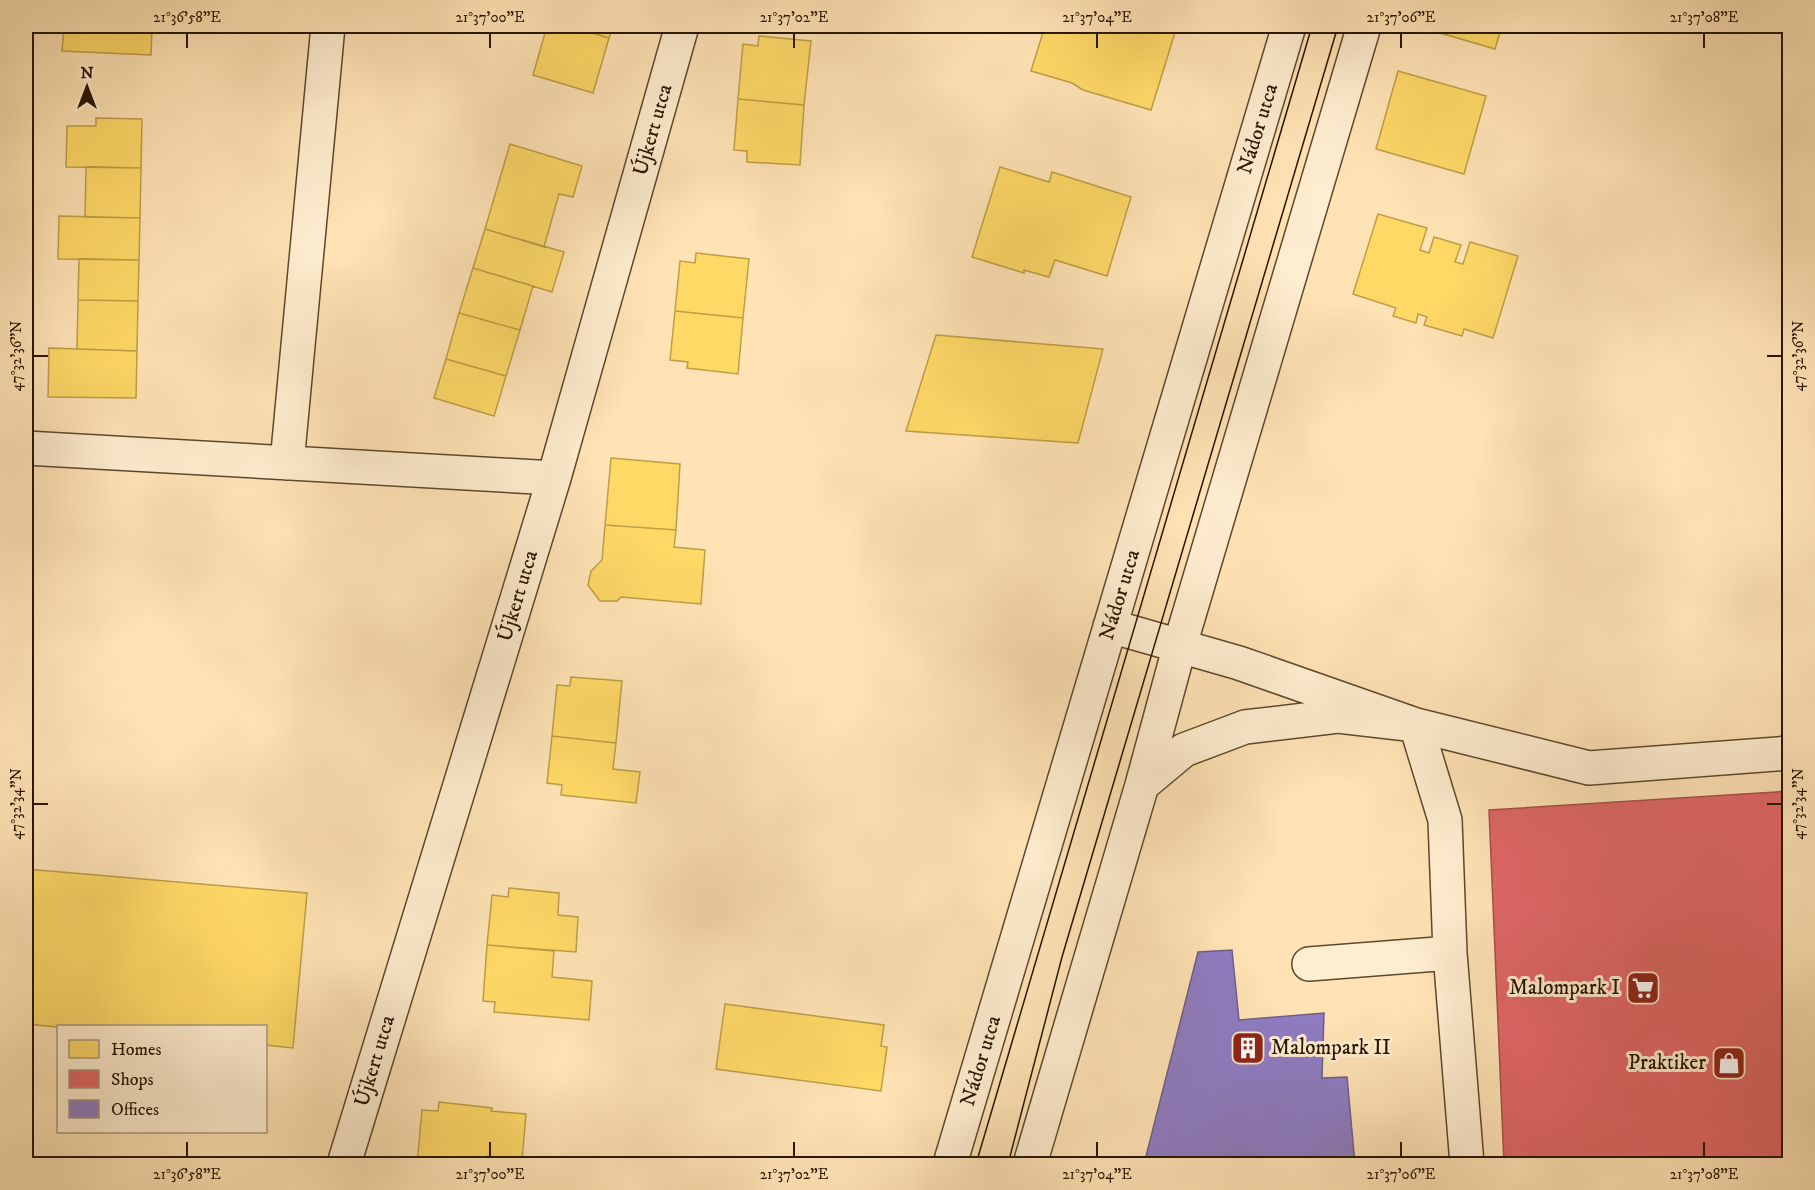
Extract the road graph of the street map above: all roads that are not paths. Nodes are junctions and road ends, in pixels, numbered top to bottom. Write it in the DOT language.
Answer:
graph roads {
  1 [pos="328,26"];
  2 [pos="682,26"];
  3 [pos="1289,26"];
  4 [pos="1364,26"];
  5 [pos="26,448"];
  6 [pos="287,463"];
  7 [pos="554,478"];
  8 [pos="1110,626"];
  9 [pos="1180,645"];
  10 [pos="1416,725"];
  11 [pos="1790,753"];
  12 [pos="1142,785"];
  13 [pos="1450,953"];
  14 [pos="1309,964"];
  15 [pos="344,1164"];
  16 [pos="950,1164"];
  17 [pos="1030,1164"];
  18 [pos="1467,1164"];
  1 -- 6 [label="street"];
  2 -- 7 [label="street, Újkert utca"];
  3 -- 8 [label="street, Nádor utca"];
  4 -- 9 [label="street"];
  5 -- 6 [label="street"];
  6 -- 7 [label="street"];
  7 -- 15 [label="street, Újkert utca"];
  8 -- 9 [label="street"];
  8 -- 16 [label="street, Nádor utca"];
  9 -- 10 [label="street"];
  9 -- 12 [label="street"];
  10 -- 11 [label="street"];
  10 -- 12 [label="street"];
  10 -- 13 [label="street"];
  12 -- 17 [label="street"];
  13 -- 14 [label="street"];
  13 -- 18 [label="street"];
}
